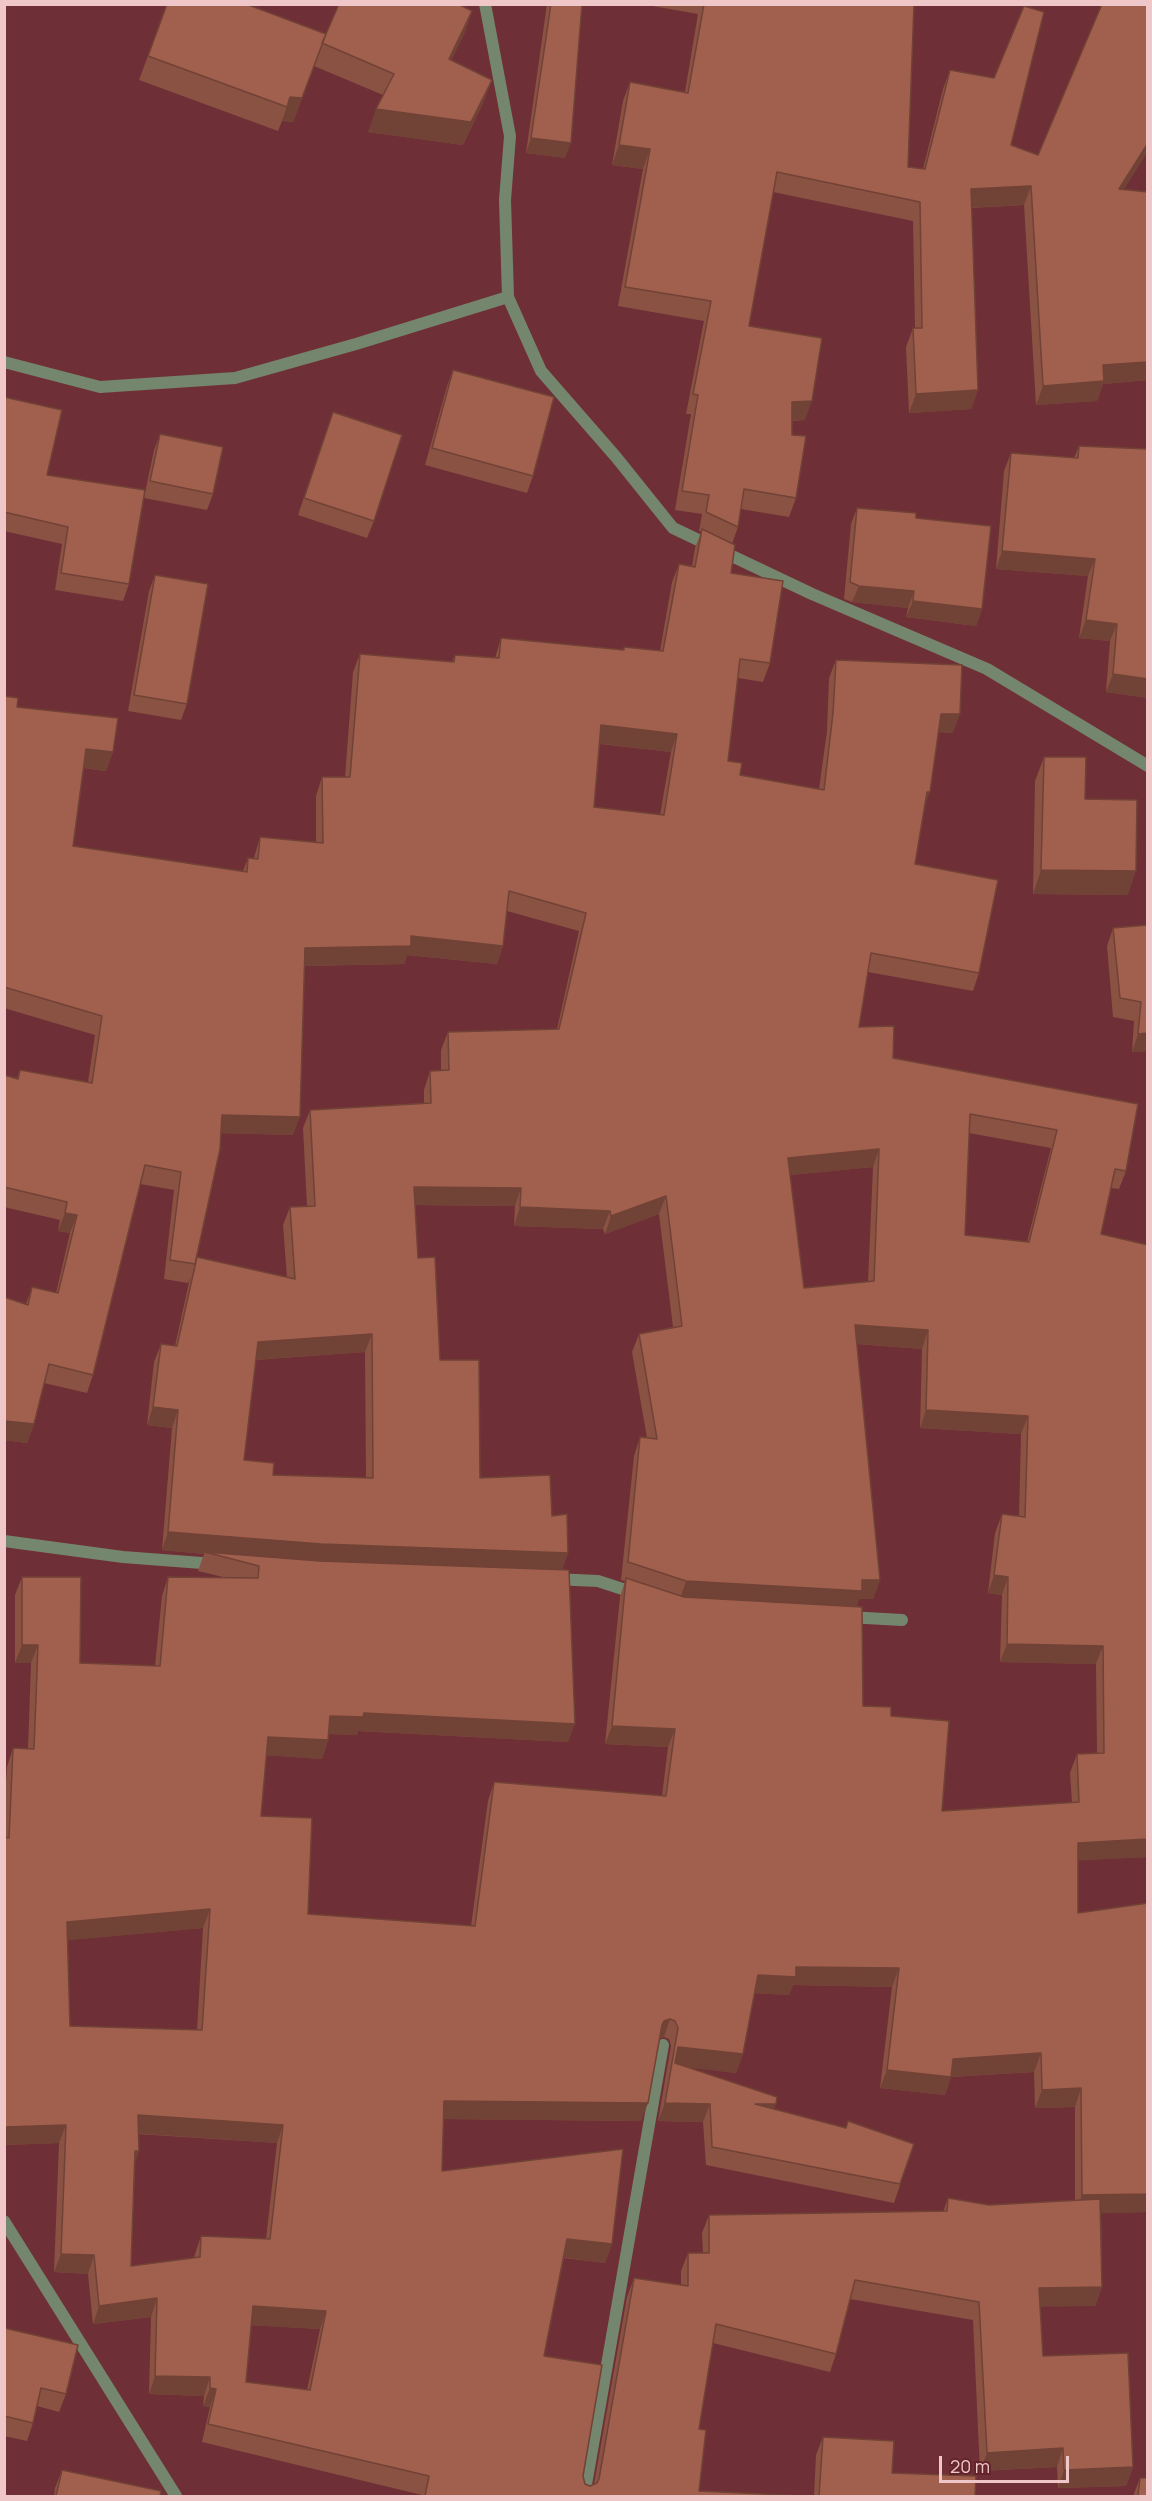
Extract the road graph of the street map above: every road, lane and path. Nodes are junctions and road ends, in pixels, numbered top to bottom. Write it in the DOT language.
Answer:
graph roads {
  1 [pos="485,4"];
  2 [pos="508,297"];
  3 [pos="4,362"];
  4 [pos="1148,766"];
  5 [pos="4,1541"];
  6 [pos="231,1565"];
  7 [pos="539,1579"];
  8 [pos="655,1600"];
  9 [pos="831,1616"];
  10 [pos="902,1620"];
  11 [pos="663,2045"];
  12 [pos="4,2221"];
  13 [pos="176,2496"];
  14 [pos="584,2496"];
  1 -- 2 [label="street"];
  2 -- 3 [label="street"];
  2 -- 4 [label="street"];
  5 -- 6 [label="street"];
  7 -- 8 [label="street"];
  9 -- 10 [label="street"];
  11 -- 14 [label="street"];
  12 -- 13 [label="street"];
}
